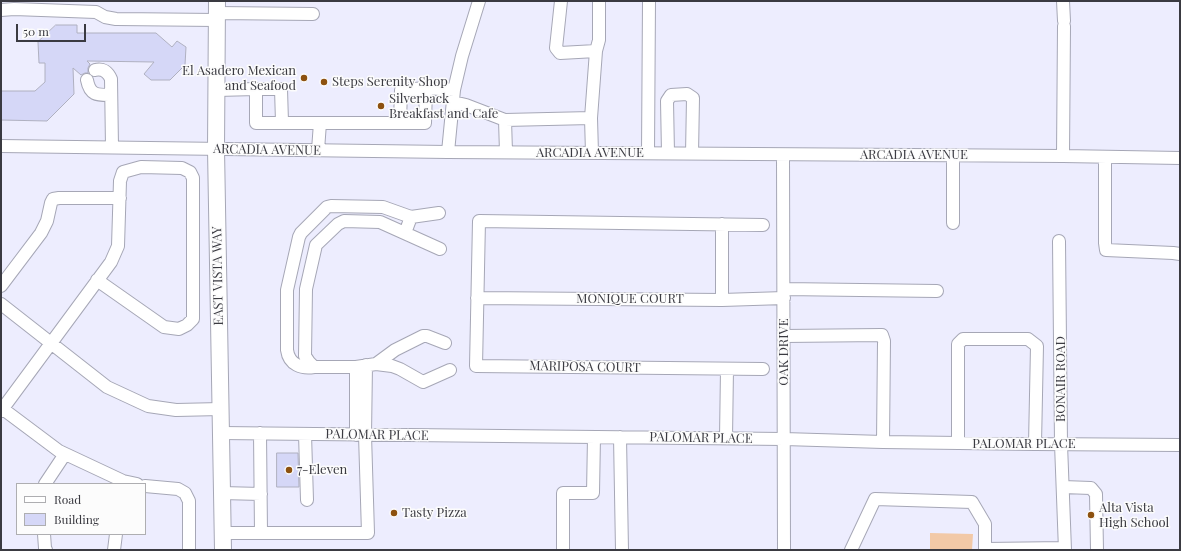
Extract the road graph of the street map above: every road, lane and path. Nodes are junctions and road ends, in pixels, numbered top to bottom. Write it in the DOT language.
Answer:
graph roads {
  1 [pos="479,1"];
  2 [pos="561,1"];
  3 [pos="599,1"];
  4 [pos="649,1"];
  5 [pos="1063,1"];
  6 [pos="1,10"];
  7 [pos="217,11"];
  8 [pos="314,14"];
  9 [pos="596,51"];
  10 [pos="95,70"];
  11 [pos="87,80"];
  12 [pos="426,88"];
  13 [pos="256,89"];
  14 [pos="216,90"];
  15 [pos="454,90"];
  16 [pos="111,95"];
  17 [pos="453,102"];
  18 [pos="592,118"];
  19 [pos="505,120"];
  20 [pos="282,122"];
  21 [pos="400,122"];
  22 [pos="320,123"];
  23 [pos="1,146"];
  24 [pos="112,147"];
  25 [pos="216,149"];
  26 [pos="318,150"];
  27 [pos="448,152"];
  28 [pos="506,152"];
  29 [pos="592,153"];
  30 [pos="648,153"];
  31 [pos="668,154"];
  32 [pos="692,154"];
  33 [pos="782,154"];
  34 [pos="953,155"];
  35 [pos="1063,156"];
  36 [pos="1105,157"];
  37 [pos="1180,158"];
  38 [pos="120,198"];
  39 [pos="439,213"];
  40 [pos="412,217"];
  41 [pos="953,223"];
  42 [pos="722,224"];
  43 [pos="763,225"];
  44 [pos="405,233"];
  45 [pos="1059,241"];
  46 [pos="440,249"];
  47 [pos="1180,254"];
  48 [pos="98,280"];
  49 [pos="289,280"];
  50 [pos="307,284"];
  51 [pos="1,286"];
  52 [pos="937,291"];
  53 [pos="784,294"];
  54 [pos="477,298"];
  55 [pos="722,300"];
  56 [pos="1,304"];
  57 [pos="784,336"];
  58 [pos="51,343"];
  59 [pos="444,343"];
  60 [pos="366,365"];
  61 [pos="314,367"];
  62 [pos="727,369"];
  63 [pos="450,370"];
  64 [pos="763,370"];
  65 [pos="221,409"];
  66 [pos="2,410"];
  67 [pos="221,433"];
  68 [pos="260,433"];
  69 [pos="305,434"];
  70 [pos="360,435"];
  71 [pos="594,437"];
  72 [pos="620,437"];
  73 [pos="726,438"];
  74 [pos="784,439"];
  75 [pos="883,442"];
  76 [pos="958,443"];
  77 [pos="1035,444"];
  78 [pos="1061,444"];
  79 [pos="1180,445"];
  80 [pos="65,454"];
  81 [pos="46,483"];
  82 [pos="123,483"];
  83 [pos="146,486"];
  84 [pos="1063,487"];
  85 [pos="222,493"];
  86 [pos="261,494"];
  87 [pos="308,500"];
  88 [pos="222,533"];
  89 [pos="261,533"];
  90 [pos="44,535"];
  91 [pos="116,535"];
  92 [pos="189,549"];
  93 [pos="1065,549"];
  94 [pos="46,550"];
  95 [pos="114,550"];
  96 [pos="223,550"];
  97 [pos="564,550"];
  98 [pos="622,550"];
  99 [pos="784,550"];
  100 [pos="851,550"];
  101 [pos="985,550"];
  102 [pos="1097,550"];
  1 -- 15 [label="street"];
  2 -- 9 [label="street"];
  3 -- 9 [label="street"];
  4 -- 30 [label="street"];
  5 -- 35 [label="street"];
  6 -- 7 [label="street"];
  7 -- 8 [label="street"];
  7 -- 14 [label="main road, EAST VISTA WAY"];
  9 -- 18 [label="street"];
  10 -- 16 [label="street"];
  11 -- 16 [label="street"];
  12 -- 15 [label="street"];
  12 -- 21 [label="street"];
  12 -- 21 [label="street"];
  13 -- 14 [label="street"];
  13 -- 20 [label="street"];
  13 -- 20 [label="street"];
  14 -- 25 [label="main road, EAST VISTA WAY"];
  15 -- 17 [label="street"];
  16 -- 24 [label="street"];
  17 -- 19 [label="street"];
  17 -- 27 [label="street"];
  18 -- 19 [label="street"];
  18 -- 29 [label="street"];
  19 -- 28 [label="street"];
  20 -- 22 [label="street"];
  21 -- 22 [label="street"];
  22 -- 26 [label="street"];
  23 -- 24 [label="street, ARCADIA AVENUE"];
  24 -- 25 [label="street, ARCADIA AVENUE"];
  25 -- 26 [label="street, ARCADIA AVENUE"];
  25 -- 65 [label="main road, EAST VISTA WAY"];
  26 -- 27 [label="street, ARCADIA AVENUE"];
  27 -- 28 [label="street, ARCADIA AVENUE"];
  28 -- 29 [label="street, ARCADIA AVENUE"];
  29 -- 30 [label="street, ARCADIA AVENUE"];
  30 -- 31 [label="street, ARCADIA AVENUE"];
  31 -- 32 [label="street, ARCADIA AVENUE"];
  31 -- 32 [label="street"];
  32 -- 33 [label="street, ARCADIA AVENUE"];
  33 -- 34 [label="street, ARCADIA AVENUE"];
  33 -- 53 [label="street, OAK DRIVE"];
  34 -- 35 [label="street, ARCADIA AVENUE"];
  34 -- 41 [label="street"];
  35 -- 36 [label="street, ARCADIA AVENUE"];
  36 -- 37 [label="street, ARCADIA AVENUE"];
  36 -- 47 [label="street"];
  38 -- 48 [label="street"];
  38 -- 48 [label="street"];
  38 -- 51 [label="street"];
  39 -- 40 [label="street"];
  40 -- 44 [label="street"];
  40 -- 49 [label="street"];
  42 -- 43 [label="street"];
  42 -- 54 [label="street"];
  42 -- 55 [label="street"];
  44 -- 46 [label="street"];
  44 -- 50 [label="street"];
  45 -- 78 [label="street, BONAIR ROAD"];
  48 -- 58 [label="street"];
  49 -- 50 [label="street"];
  49 -- 61 [label="street"];
  50 -- 61 [label="street"];
  52 -- 53 [label="street, MONIQUE COURT"];
  53 -- 55 [label="street, MONIQUE COURT"];
  53 -- 57 [label="street, OAK DRIVE"];
  54 -- 55 [label="street, MONIQUE COURT"];
  54 -- 62 [label="street, MARIPOSA COURT"];
  56 -- 58 [label="street"];
  57 -- 74 [label="street, OAK DRIVE"];
  57 -- 75 [label="street"];
  58 -- 65 [label="street"];
  58 -- 66 [label="street"];
  59 -- 60 [label="street"];
  60 -- 61 [label="street"];
  60 -- 63 [label="street"];
  60 -- 70 [label="street"];
  62 -- 64 [label="street, MARIPOSA COURT"];
  62 -- 73 [label="street"];
  65 -- 67 [label="main road, EAST VISTA WAY"];
  66 -- 80 [label="street"];
  67 -- 68 [label="street, PALOMAR PLACE"];
  67 -- 85 [label="main road, EAST VISTA WAY"];
  68 -- 69 [label="street, PALOMAR PLACE"];
  68 -- 86 [label="street"];
  69 -- 70 [label="street, PALOMAR PLACE"];
  69 -- 87 [label="street"];
  70 -- 71 [label="street, PALOMAR PLACE"];
  70 -- 89 [label="street"];
  71 -- 72 [label="street, PALOMAR PLACE"];
  71 -- 97 [label="street"];
  72 -- 73 [label="street, PALOMAR PLACE"];
  72 -- 98 [label="street"];
  73 -- 74 [label="street, PALOMAR PLACE"];
  74 -- 75 [label="street, PALOMAR PLACE"];
  74 -- 99 [label="street, OAK DRIVE"];
  75 -- 76 [label="street, PALOMAR PLACE"];
  76 -- 77 [label="street, PALOMAR PLACE"];
  76 -- 77 [label="street"];
  77 -- 78 [label="street, PALOMAR PLACE"];
  78 -- 79 [label="street, PALOMAR PLACE"];
  78 -- 84 [label="street, BONAIR ROAD"];
  80 -- 81 [label="street"];
  80 -- 82 [label="street"];
  83 -- 92 [label="street"];
  84 -- 93 [label="street, BONAIR ROAD"];
  84 -- 102 [label="street"];
  85 -- 86 [label="street"];
  85 -- 88 [label="main road, EAST VISTA WAY"];
  86 -- 89 [label="street"];
  88 -- 89 [label="street"];
  88 -- 96 [label="main road, EAST VISTA WAY"];
  90 -- 94 [label="street"];
  91 -- 95 [label="street"];
  93 -- 101 [label="street"];
  100 -- 101 [label="street"];
}
